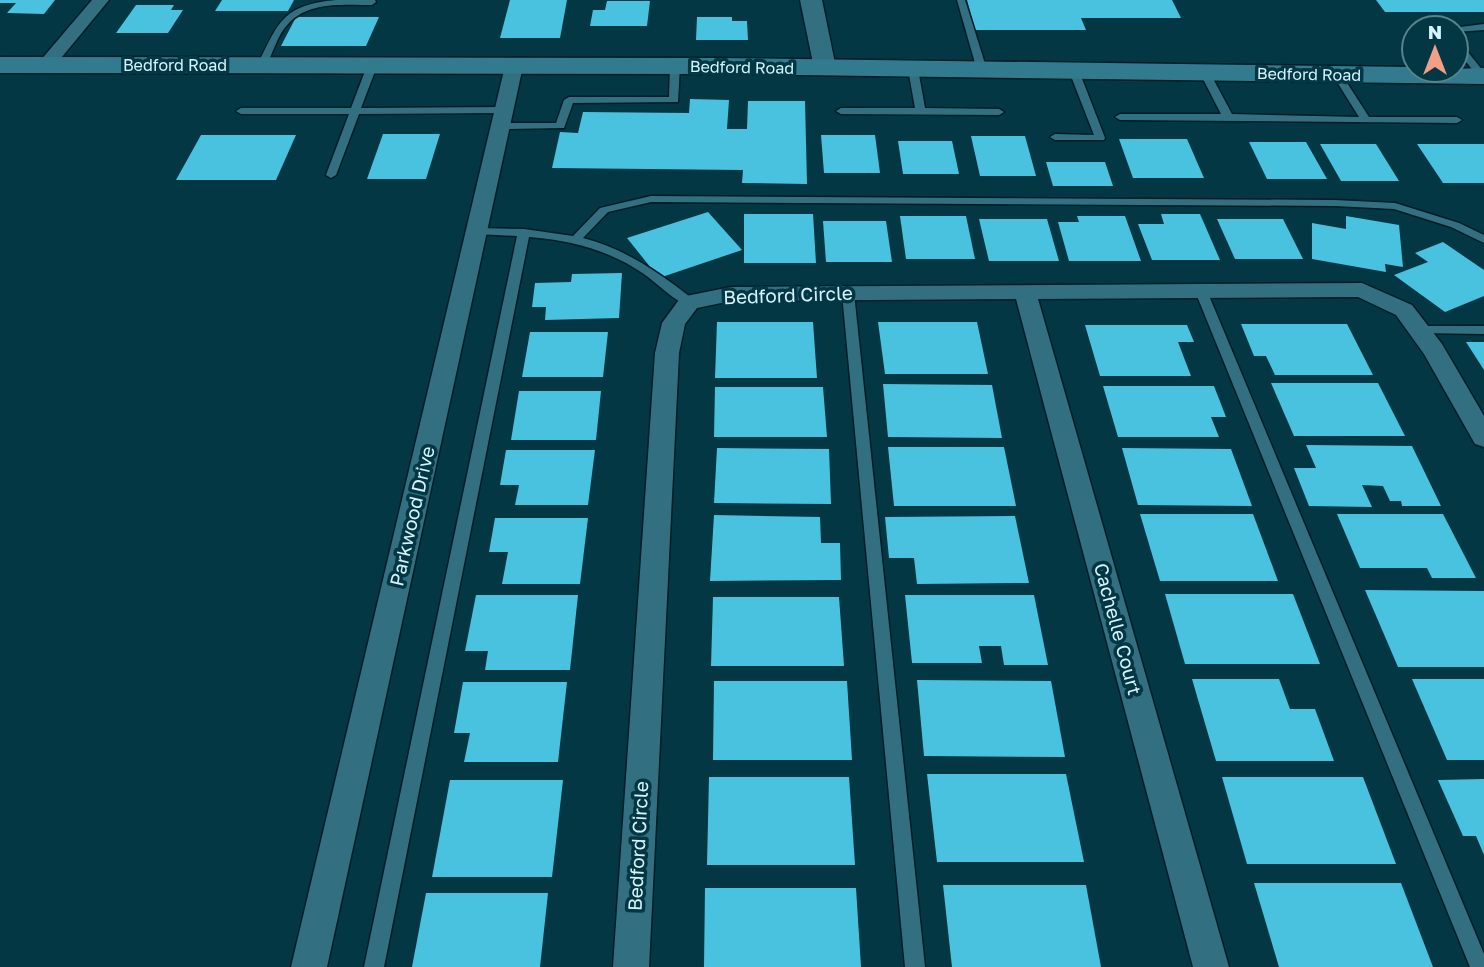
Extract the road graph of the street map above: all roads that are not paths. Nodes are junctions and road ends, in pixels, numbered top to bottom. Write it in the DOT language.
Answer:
graph roads {
  1 [pos="101,0"];
  2 [pos="811,0"];
  3 [pos="961,0"];
  4 [pos="372,2"];
  5 [pos="1470,60"];
  6 [pos="0,65"];
  7 [pos="46,65"];
  8 [pos="262,66"];
  9 [pos="372,66"];
  10 [pos="514,66"];
  11 [pos="675,66"];
  12 [pos="825,68"];
  13 [pos="913,69"];
  14 [pos="982,70"];
  15 [pos="1074,71"];
  16 [pos="1205,73"];
  17 [pos="1337,74"];
  18 [pos="1483,76"];
  19 [pos="241,111"];
  20 [pos="355,111"];
  21 [pos="841,111"];
  22 [pos="921,111"];
  23 [pos="999,112"];
  24 [pos="1120,117"];
  25 [pos="1228,117"];
  26 [pos="502,118"];
  27 [pos="1366,120"];
  28 [pos="1457,120"];
  29 [pos="1055,137"];
  30 [pos="331,175"];
  31 [pos="476,231"];
  32 [pos="524,232"];
  33 [pos="575,240"];
  34 [pos="1484,240"];
  35 [pos="1201,291"];
  36 [pos="1025,292"];
  37 [pos="848,293"];
  38 [pos="689,302"];
  39 [pos="1419,330"];
  40 [pos="1484,330"];
  41 [pos="1484,438"];
  42 [pos="309,967"];
  43 [pos="374,967"];
  44 [pos="631,967"];
  45 [pos="915,967"];
  46 [pos="1211,967"];
  47 [pos="1480,967"];
  1 -- 7 [label="street"];
  2 -- 12 [label="street"];
  3 -- 14 [label="lane"];
  4 -- 8 [label="lane"];
  5 -- 18 [label="lane"];
  6 -- 7 [label="main road, Bedford Road"];
  7 -- 8 [label="main road, Bedford Road"];
  8 -- 9 [label="main road, Bedford Road"];
  9 -- 10 [label="main road, Bedford Road"];
  9 -- 20 [label="lane"];
  10 -- 11 [label="main road, Bedford Road"];
  10 -- 26 [label="street, Parkwood Drive"];
  11 -- 12 [label="main road, Bedford Road"];
  11 -- 26 [label="lane"];
  12 -- 13 [label="main road, Bedford Road"];
  13 -- 14 [label="main road, Bedford Road"];
  13 -- 22 [label="lane"];
  14 -- 15 [label="main road, Bedford Road"];
  15 -- 16 [label="main road, Bedford Road"];
  15 -- 29 [label="lane"];
  16 -- 17 [label="main road, Bedford Road"];
  16 -- 25 [label="lane"];
  17 -- 18 [label="main road, Bedford Road"];
  17 -- 27 [label="lane"];
  19 -- 20 [label="lane"];
  20 -- 26 [label="lane"];
  20 -- 30 [label="lane"];
  21 -- 22 [label="lane"];
  22 -- 23 [label="lane"];
  24 -- 25 [label="lane"];
  25 -- 27 [label="lane"];
  26 -- 31 [label="street, Parkwood Drive"];
  27 -- 28 [label="lane"];
  31 -- 32 [label="lane"];
  31 -- 42 [label="street, Parkwood Drive"];
  32 -- 33 [label="lane"];
  32 -- 43 [label="lane"];
  33 -- 34 [label="lane"];
  33 -- 38 [label="lane"];
  35 -- 36 [label="street, Bedford Circle"];
  35 -- 39 [label="street, Bedford Circle"];
  35 -- 47 [label="lane"];
  36 -- 37 [label="street, Bedford Circle"];
  36 -- 46 [label="street, Cachelle Court"];
  37 -- 38 [label="street, Bedford Circle"];
  37 -- 45 [label="lane"];
  38 -- 44 [label="street, Bedford Circle"];
  39 -- 40 [label="lane"];
  39 -- 41 [label="street, Bedford Circle"];
}
